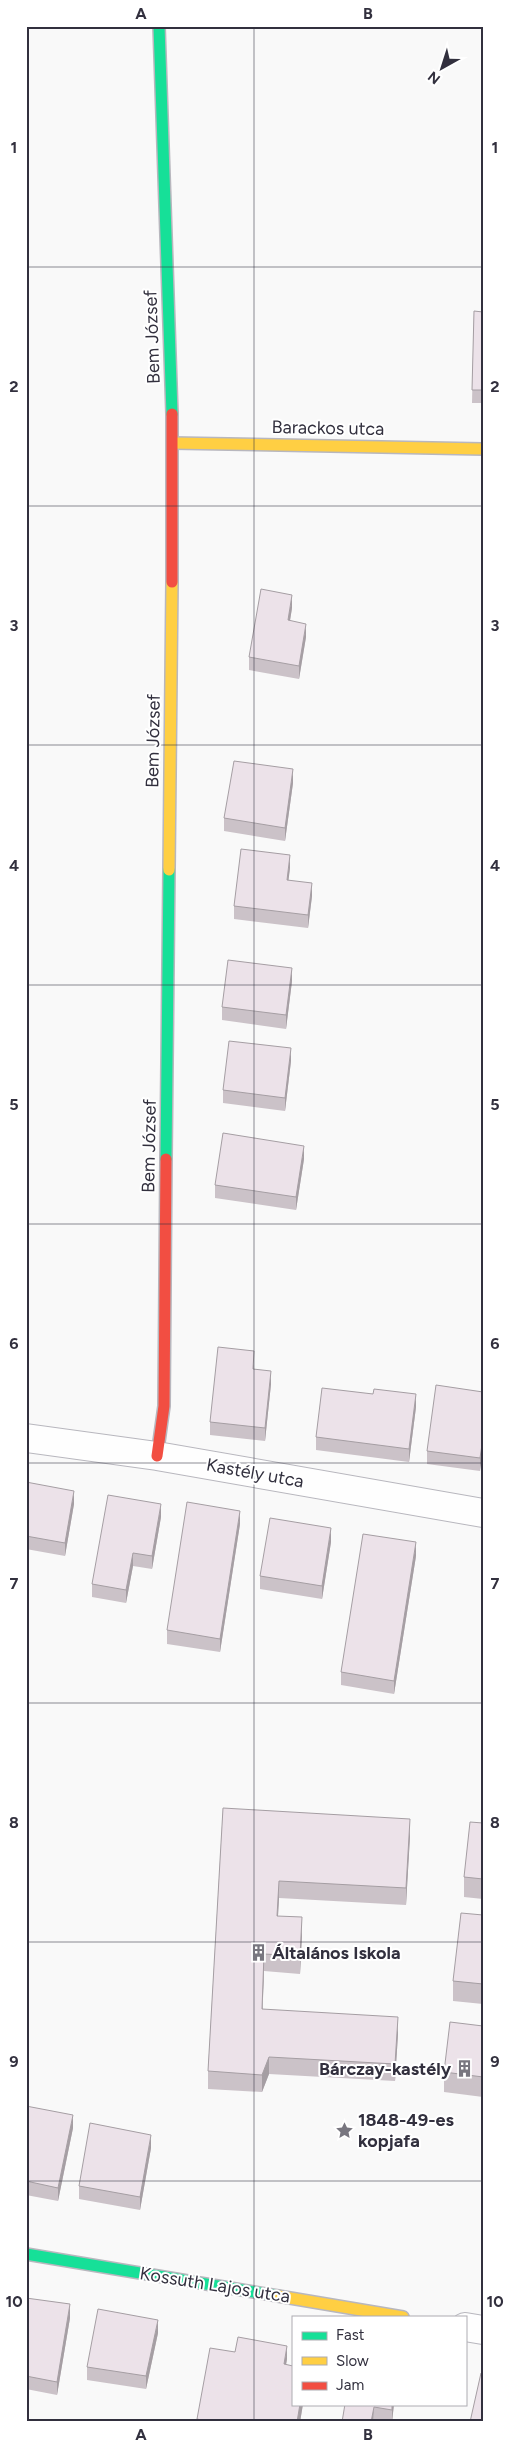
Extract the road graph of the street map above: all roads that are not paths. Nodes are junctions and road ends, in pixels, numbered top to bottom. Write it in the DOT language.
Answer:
graph roads {
  1 [pos="159,26"];
  2 [pos="173,442"];
  3 [pos="483,449"];
  4 [pos="26,1438"];
  5 [pos="157,1456"];
  6 [pos="483,1512"];
  7 [pos="26,2254"];
  8 [pos="397,2316"];
  9 [pos="466,2327"];
  10 [pos="483,2330"];
  1 -- 2 [label="street, Bem József"];
  2 -- 3 [label="street, Barackos utca"];
  2 -- 5 [label="street, Bem József"];
  4 -- 5 [label="street, Kastély utca"];
  5 -- 6 [label="street, Kastély utca"];
  7 -- 8 [label="street, Kossuth Lajos utca"];
  9 -- 10 [label="street"];
}
